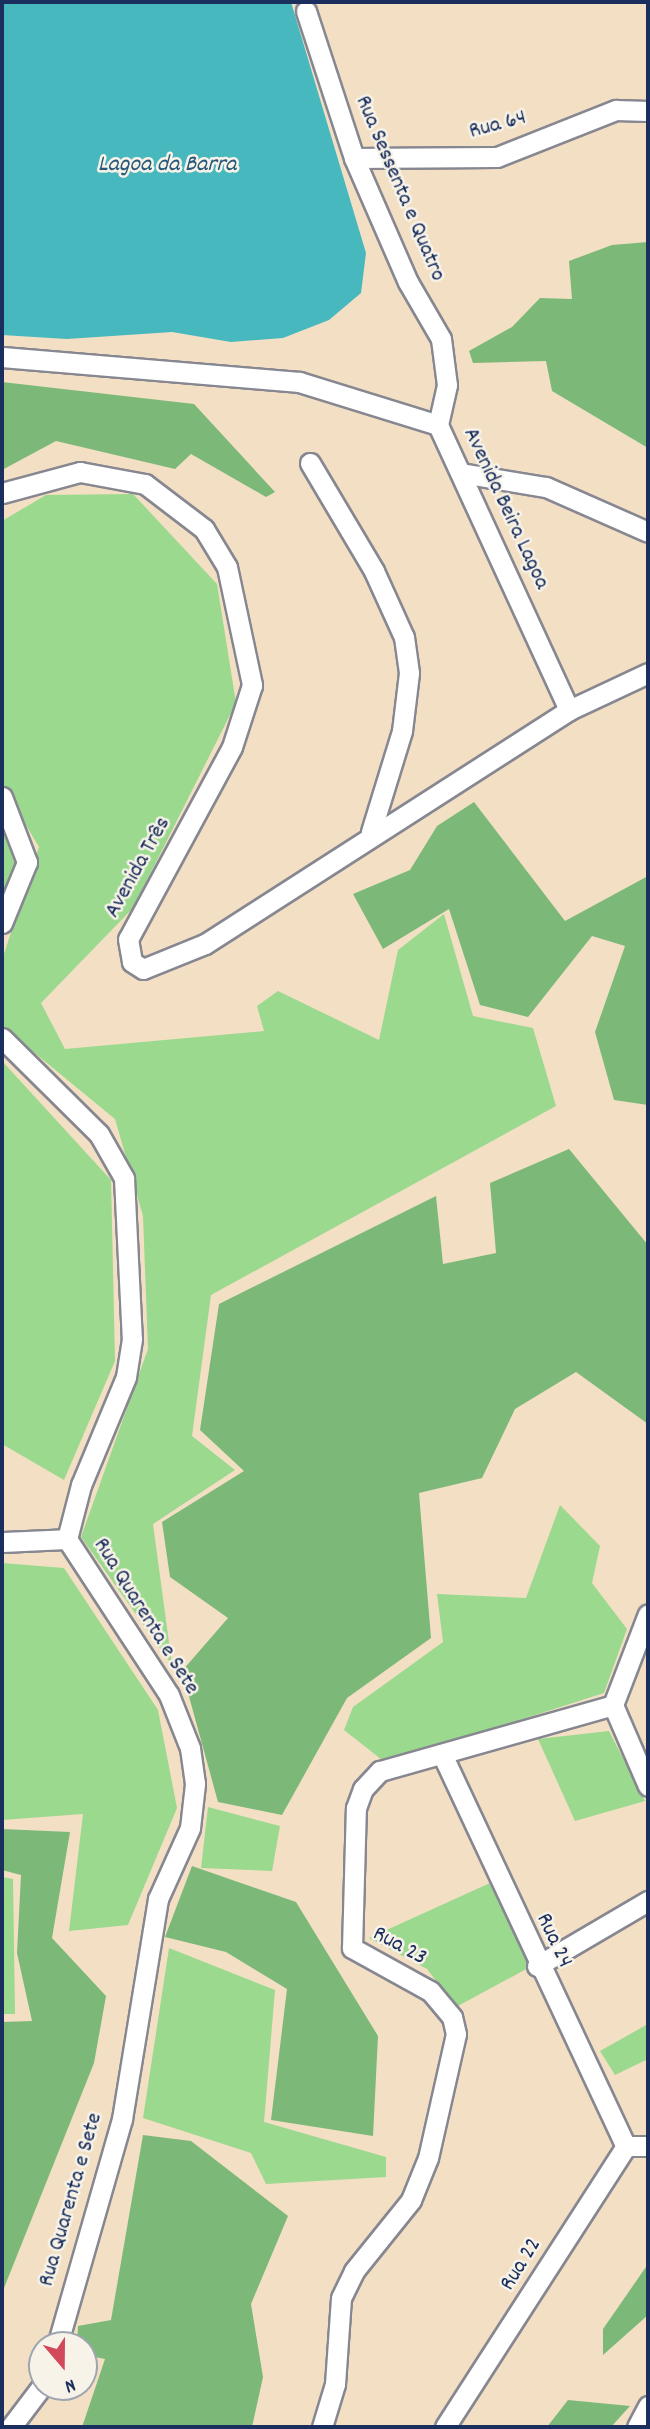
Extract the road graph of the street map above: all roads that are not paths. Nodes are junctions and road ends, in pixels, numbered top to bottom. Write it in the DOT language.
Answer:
graph roads {
  1 [pos="306,11"];
  2 [pos="648,111"];
  3 [pos="354,158"];
  4 [pos="2,357"];
  5 [pos="438,425"];
  6 [pos="310,463"];
  7 [pos="461,473"];
  8 [pos="2,493"];
  9 [pos="648,532"];
  10 [pos="648,673"];
  11 [pos="569,710"];
  12 [pos="2,797"];
  13 [pos="371,832"];
  14 [pos="2,923"];
  15 [pos="2,1038"];
  16 [pos="67,1539"];
  17 [pos="2,1542"];
  18 [pos="648,1614"];
  19 [pos="613,1705"];
  20 [pos="442,1754"];
  21 [pos="648,1786"];
  22 [pos="648,1901"];
  23 [pos="537,1966"];
  24 [pos="626,2146"];
  25 [pos="648,2146"];
  26 [pos="61,2331"];
  27 [pos="30,2401"];
  28 [pos="648,2406"];
  29 [pos="10,2427"];
  30 [pos="321,2427"];
  31 [pos="445,2427"];
  32 [pos="637,2427"];
  1 -- 3 [label="street, Rua Sessenta e Quatro"];
  2 -- 3 [label="street, Rua 64"];
  3 -- 5 [label="street, Rua Sessenta e Quatro"];
  4 -- 5 [label="street, Avenida Beira Lagoa"];
  5 -- 7 [label="street, Avenida Beira Lagoa"];
  6 -- 13 [label="street"];
  7 -- 9 [label="street"];
  7 -- 11 [label="street, Avenida Beira Lagoa"];
  8 -- 13 [label="street, Avenida Três"];
  10 -- 11 [label="street"];
  11 -- 13 [label="street, Avenida Três"];
  12 -- 14 [label="street"];
  15 -- 16 [label="street, Rua Quarenta e Sete"];
  16 -- 17 [label="street"];
  16 -- 26 [label="street, Rua Quarenta e Sete"];
  18 -- 19 [label="street"];
  19 -- 20 [label="street, Rua 23"];
  19 -- 21 [label="street"];
  20 -- 23 [label="street, Rua 24"];
  20 -- 30 [label="street, Rua 23"];
  22 -- 23 [label="street"];
  23 -- 24 [label="street, Rua 24"];
  24 -- 25 [label="street"];
  24 -- 31 [label="street, Rua 22"];
  27 -- 29 [label="street"];
  28 -- 32 [label="street"];
}
